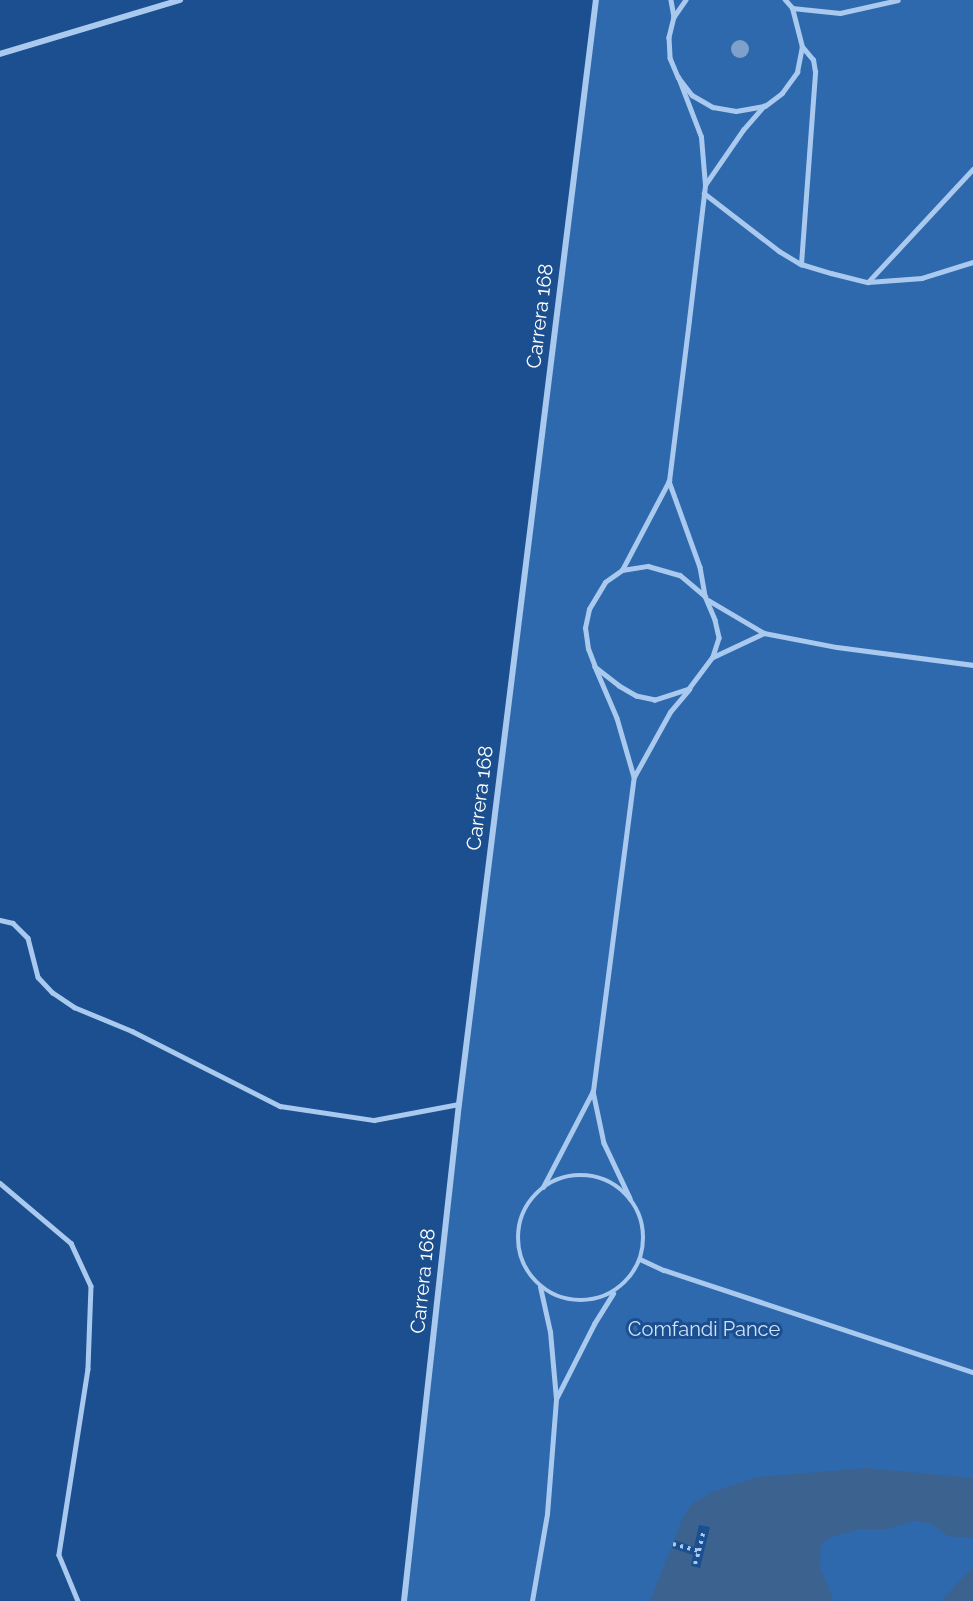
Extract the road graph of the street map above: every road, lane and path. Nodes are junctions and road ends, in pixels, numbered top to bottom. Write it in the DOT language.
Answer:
graph roads {
  1 [pos="180,0"];
  2 [pos="596,0"];
  3 [pos="671,0"];
  4 [pos="686,0"];
  5 [pos="785,0"];
  6 [pos="898,0"];
  7 [pos="792,8"];
  8 [pos="674,17"];
  9 [pos="802,47"];
  10 [pos="0,54"];
  11 [pos="678,77"];
  12 [pos="765,105"];
  13 [pos="973,169"];
  14 [pos="705,185"];
  15 [pos="704,193"];
  16 [pos="973,262"];
  17 [pos="801,264"];
  18 [pos="868,282"];
  19 [pos="669,481"];
  20 [pos="622,570"];
  21 [pos="706,598"];
  22 [pos="764,633"];
  23 [pos="713,657"];
  24 [pos="973,665"];
  25 [pos="595,667"];
  26 [pos="689,689"];
  27 [pos="634,777"];
  28 [pos="0,920"];
  29 [pos="592,1091"];
  30 [pos="459,1104"];
  31 [pos="0,1183"];
  32 [pos="543,1187"];
  33 [pos="633,1203"];
  34 [pos="640,1259"];
  35 [pos="540,1287"];
  36 [pos="613,1293"];
  37 [pos="973,1372"];
  38 [pos="556,1399"];
  39 [pos="704,1530"];
  40 [pos="673,1544"];
  41 [pos="699,1551"];
  42 [pos="695,1564"];
  43 [pos="78,1601"];
  44 [pos="404,1601"];
  45 [pos="532,1601"];
  1 -- 10 [label="street"];
  2 -- 30 [label="street, Carrera 168"];
  3 -- 8 [label="lane"];
  4 -- 8 [label="lane"];
  5 -- 7 [label="lane"];
  6 -- 7 [label="lane"];
  7 -- 9 [label="lane"];
  8 -- 11 [label="lane"];
  9 -- 12 [label="lane"];
  9 -- 17 [label="lane"];
  11 -- 12 [label="lane"];
  11 -- 14 [label="lane"];
  12 -- 14 [label="lane"];
  13 -- 18 [label="lane"];
  14 -- 15 [label="lane"];
  15 -- 17 [label="lane"];
  15 -- 19 [label="lane"];
  16 -- 18 [label="lane"];
  17 -- 18 [label="lane"];
  19 -- 20 [label="lane"];
  19 -- 21 [label="lane"];
  20 -- 21 [label="lane"];
  20 -- 25 [label="lane"];
  21 -- 22 [label="lane"];
  21 -- 23 [label="lane"];
  22 -- 23 [label="lane"];
  22 -- 24 [label="lane"];
  23 -- 26 [label="lane"];
  25 -- 26 [label="lane"];
  25 -- 27 [label="lane"];
  26 -- 27 [label="lane"];
  27 -- 29 [label="lane"];
  28 -- 30 [label="lane"];
  29 -- 32 [label="lane"];
  29 -- 33 [label="lane"];
  30 -- 44 [label="street, Carrera 168"];
  31 -- 43 [label="lane"];
  32 -- 33 [label="lane"];
  32 -- 35 [label="lane"];
  33 -- 34 [label="lane"];
  34 -- 36 [label="lane"];
  34 -- 37 [label="lane"];
  35 -- 36 [label="lane"];
  35 -- 38 [label="lane"];
  36 -- 38 [label="lane"];
  38 -- 45 [label="lane"];
  39 -- 41 [label="path"];
  40 -- 41 [label="path"];
  41 -- 42 [label="path"];
}
